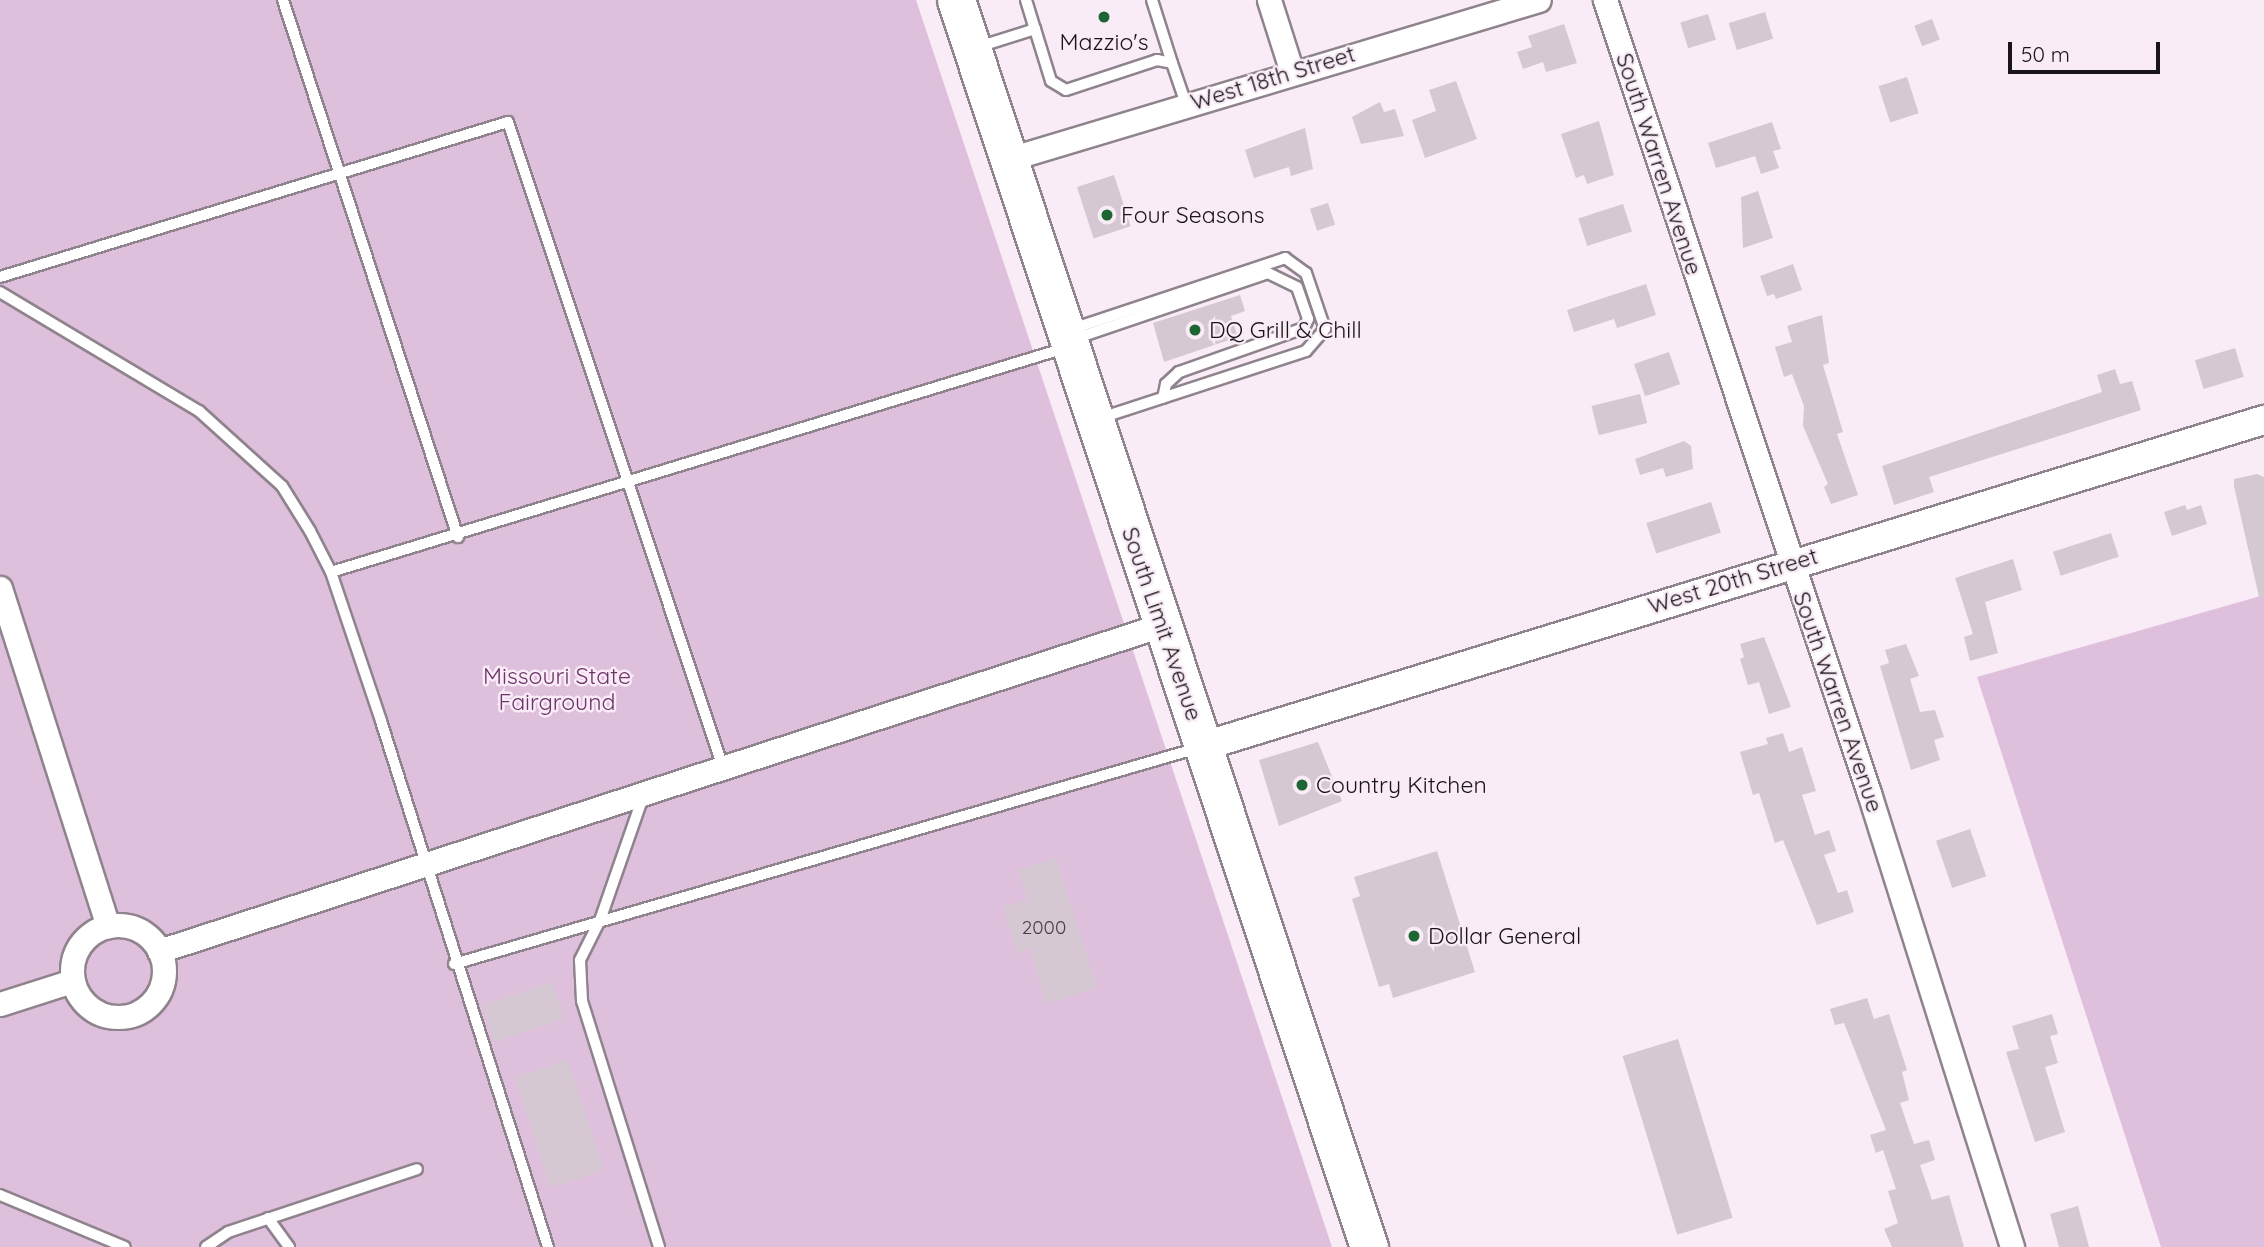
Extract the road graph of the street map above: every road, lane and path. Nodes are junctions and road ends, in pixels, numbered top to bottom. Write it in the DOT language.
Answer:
graph roads {
  1 [pos="283,0"];
  2 [pos="956,0"];
  3 [pos="1026,0"];
  4 [pos="1152,0"];
  5 [pos="1269,0"];
  6 [pos="1539,0"];
  7 [pos="1605,0"];
  8 [pos="1035,29"];
  9 [pos="972,49"];
  10 [pos="1172,64"];
  11 [pos="1292,72"];
  12 [pos="1186,104"];
  13 [pos="1009,159"];
  14 [pos="339,172"];
  15 [pos="0,277"];
  16 [pos="0,292"];
  17 [pos="1068,340"];
  18 [pos="1163,398"];
  19 [pos="1094,420"];
  20 [pos="2264,420"];
  21 [pos="627,485"];
  22 [pos="458,537"];
  23 [pos="1790,563"];
  24 [pos="331,572"];
  25 [pos="0,588"];
  26 [pos="1162,625"];
  27 [pos="1204,746"];
  28 [pos="723,767"];
  29 [pos="644,793"];
  30 [pos="424,863"];
  31 [pos="600,920"];
  32 [pos="108,926"];
  33 [pos="159,951"];
  34 [pos="454,964"];
  35 [pos="72,981"];
  36 [pos="0,1004"];
  37 [pos="417,1169"];
  38 [pos="0,1195"];
  39 [pos="268,1218"];
  40 [pos="125,1247"];
  41 [pos="206,1247"];
  42 [pos="289,1247"];
  43 [pos="548,1247"];
  44 [pos="659,1247"];
  45 [pos="1369,1247"];
  46 [pos="2012,1247"];
  1 -- 14 [label="lane"];
  2 -- 9 [label="highway, South Limit Avenue"];
  3 -- 8 [label="lane"];
  4 -- 10 [label="lane"];
  5 -- 11 [label="street"];
  6 -- 11 [label="street, West 18th Street"];
  7 -- 23 [label="street, South Warren Avenue"];
  8 -- 9 [label="lane"];
  8 -- 10 [label="lane"];
  9 -- 13 [label="highway, South Limit Avenue"];
  10 -- 12 [label="lane"];
  11 -- 12 [label="street, West 18th Street"];
  12 -- 13 [label="street, West 18th Street"];
  13 -- 17 [label="highway, South Limit Avenue"];
  14 -- 15 [label="lane"];
  14 -- 21 [label="lane"];
  14 -- 22 [label="lane"];
  16 -- 24 [label="lane"];
  17 -- 18 [label="lane"];
  17 -- 18 [label="lane"];
  17 -- 19 [label="highway, South Limit Avenue"];
  17 -- 21 [label="lane"];
  18 -- 19 [label="lane"];
  19 -- 26 [label="highway, South Limit Avenue"];
  20 -- 23 [label="street, West 20th Street"];
  21 -- 22 [label="lane"];
  21 -- 28 [label="lane"];
  22 -- 24 [label="lane"];
  23 -- 27 [label="street, West 20th Street"];
  23 -- 46 [label="street, South Warren Avenue"];
  24 -- 30 [label="lane"];
  25 -- 32 [label="street"];
  26 -- 27 [label="highway, South Limit Avenue"];
  26 -- 28 [label="street"];
  27 -- 31 [label="lane"];
  27 -- 45 [label="highway, South Limit Avenue"];
  28 -- 29 [label="street"];
  29 -- 30 [label="street"];
  29 -- 31 [label="lane"];
  30 -- 33 [label="street"];
  30 -- 34 [label="lane"];
  31 -- 34 [label="lane"];
  31 -- 44 [label="lane"];
  32 -- 33 [label="street"];
  32 -- 35 [label="street"];
  33 -- 35 [label="street"];
  34 -- 43 [label="lane"];
  35 -- 36 [label="street"];
  37 -- 39 [label="lane"];
  38 -- 40 [label="lane"];
  39 -- 41 [label="lane"];
  39 -- 42 [label="lane"];
}
